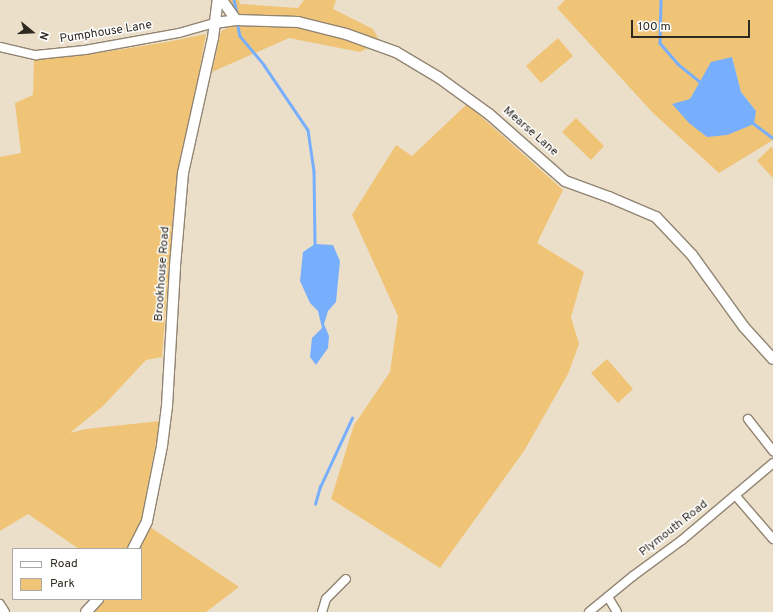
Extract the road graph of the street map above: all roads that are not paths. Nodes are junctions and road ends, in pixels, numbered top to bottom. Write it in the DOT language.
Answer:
graph roads {
  1 [pos="218,0"];
  2 [pos="222,0"];
  3 [pos="236,20"];
  4 [pos="215,22"];
  5 [pos="0,48"];
  6 [pos="773,359"];
  7 [pos="748,419"];
  8 [pos="773,451"];
  9 [pos="773,463"];
  10 [pos="735,495"];
  11 [pos="773,539"];
  12 [pos="134,548"];
  13 [pos="346,579"];
  14 [pos="608,597"];
  15 [pos="97,600"];
  16 [pos="0,604"];
  17 [pos="5,612"];
  18 [pos="86,612"];
  19 [pos="322,612"];
  20 [pos="589,612"];
  21 [pos="617,612"];
  1 -- 4 [label="street, Brookhouse Road"];
  2 -- 3 [label="street"];
  3 -- 4 [label="street, Mearse Lane"];
  3 -- 6 [label="street, Mearse Lane"];
  4 -- 5 [label="street, Pumphouse Lane"];
  4 -- 12 [label="street, Brookhouse Road"];
  7 -- 8 [label="street"];
  9 -- 10 [label="street, Plymouth Road"];
  10 -- 11 [label="street"];
  10 -- 14 [label="street, Plymouth Road"];
  13 -- 19 [label="street"];
  14 -- 20 [label="street, Plymouth Road"];
  14 -- 21 [label="street"];
  15 -- 18 [label="street"];
  16 -- 17 [label="street"];
}
